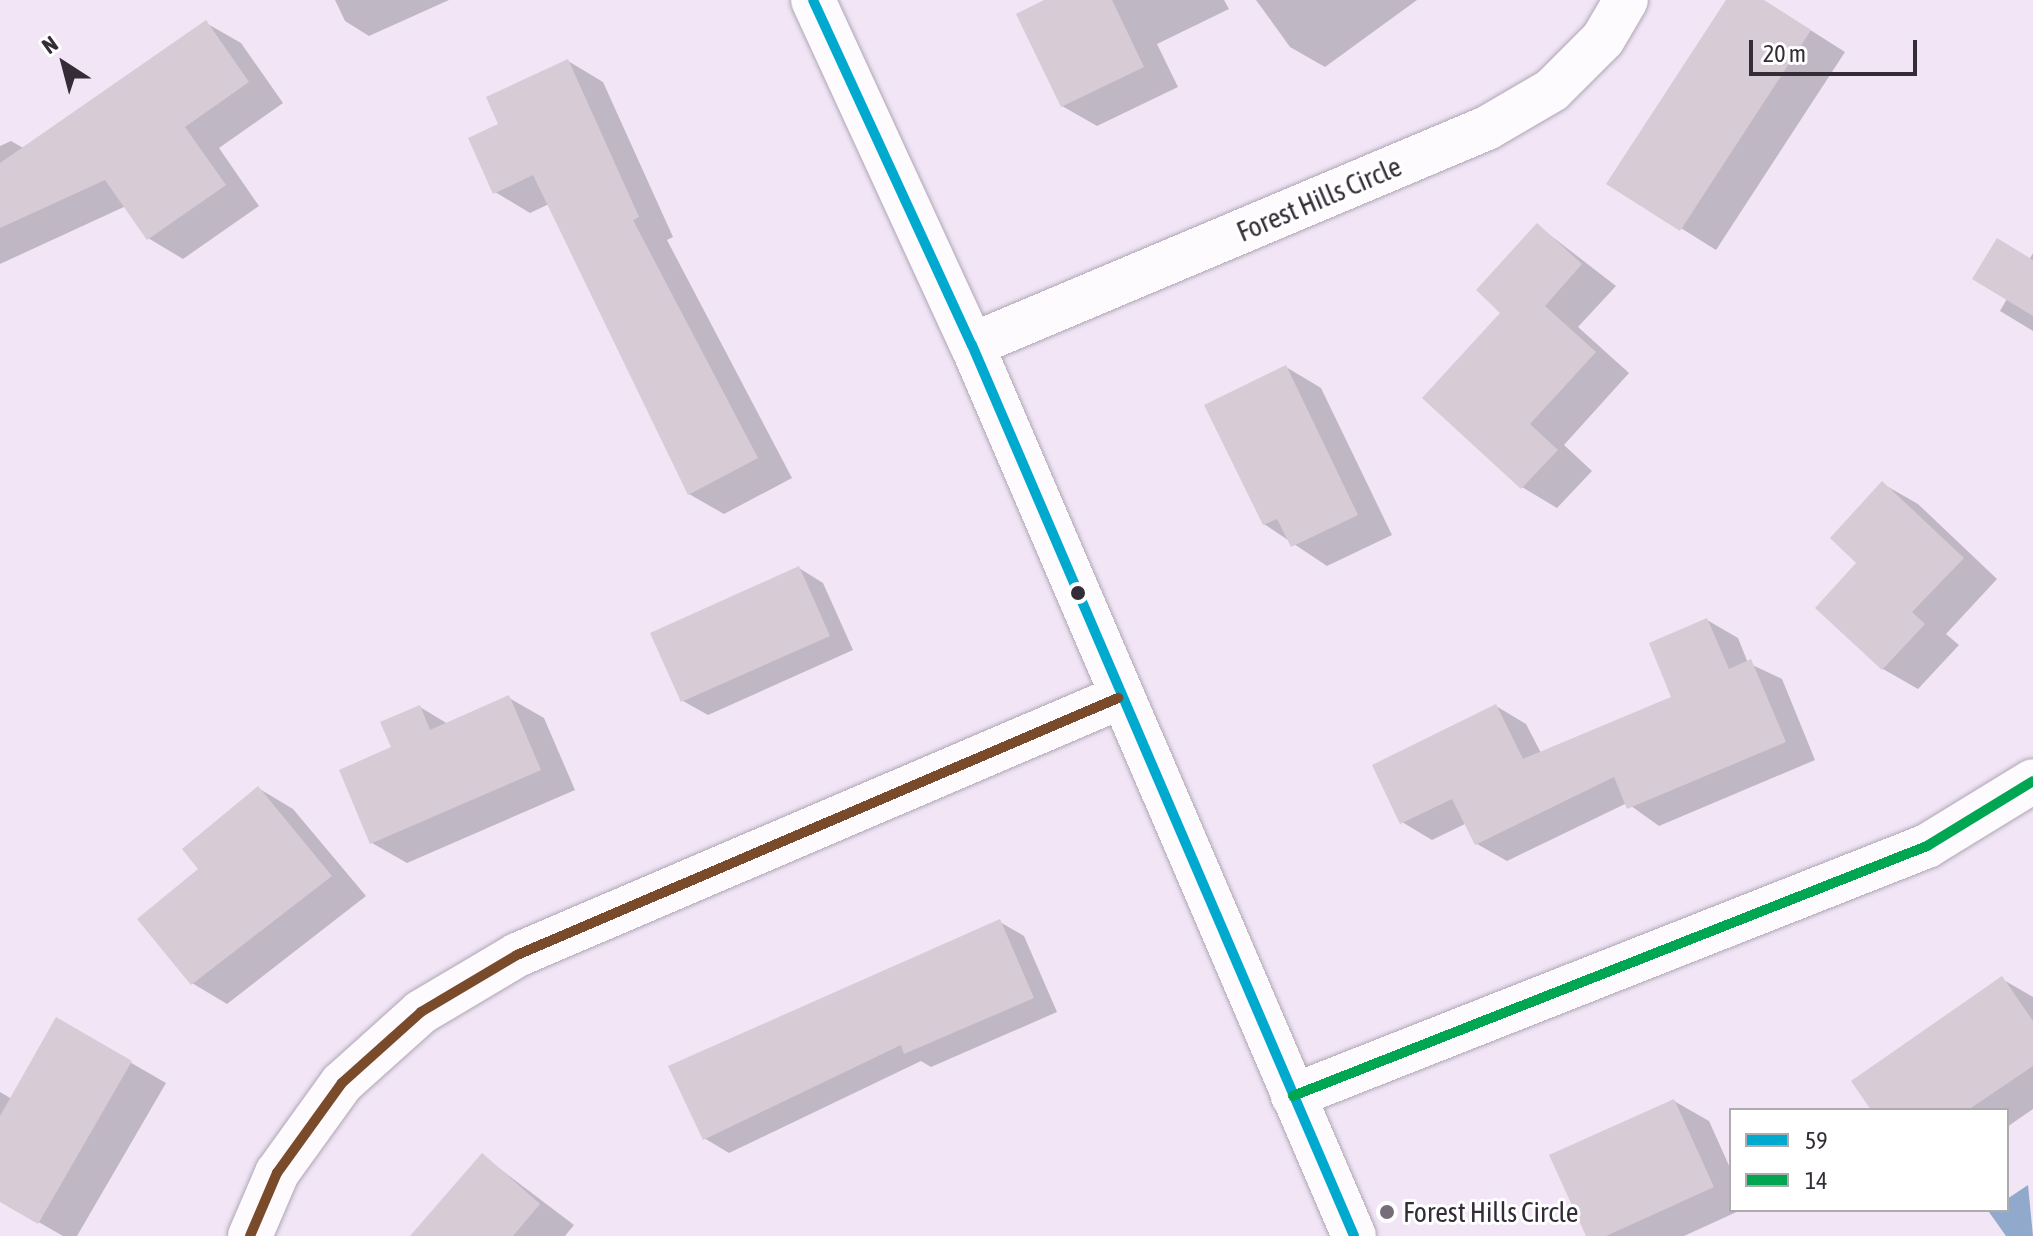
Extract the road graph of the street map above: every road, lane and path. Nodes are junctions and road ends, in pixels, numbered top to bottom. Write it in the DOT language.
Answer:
graph roads {
  1 [pos="813,0"];
  2 [pos="1626,0"];
  3 [pos="972,345"];
  4 [pos="1118,698"];
  5 [pos="2033,781"];
  6 [pos="1293,1096"];
  7 [pos="250,1236"];
  8 [pos="1354,1236"];
  1 -- 3 [label="street"];
  2 -- 3 [label="street, Forest Hills Circle"];
  3 -- 4 [label="street"];
  4 -- 6 [label="street"];
  4 -- 7 [label="street"];
  5 -- 6 [label="street"];
  6 -- 8 [label="street"];
}
